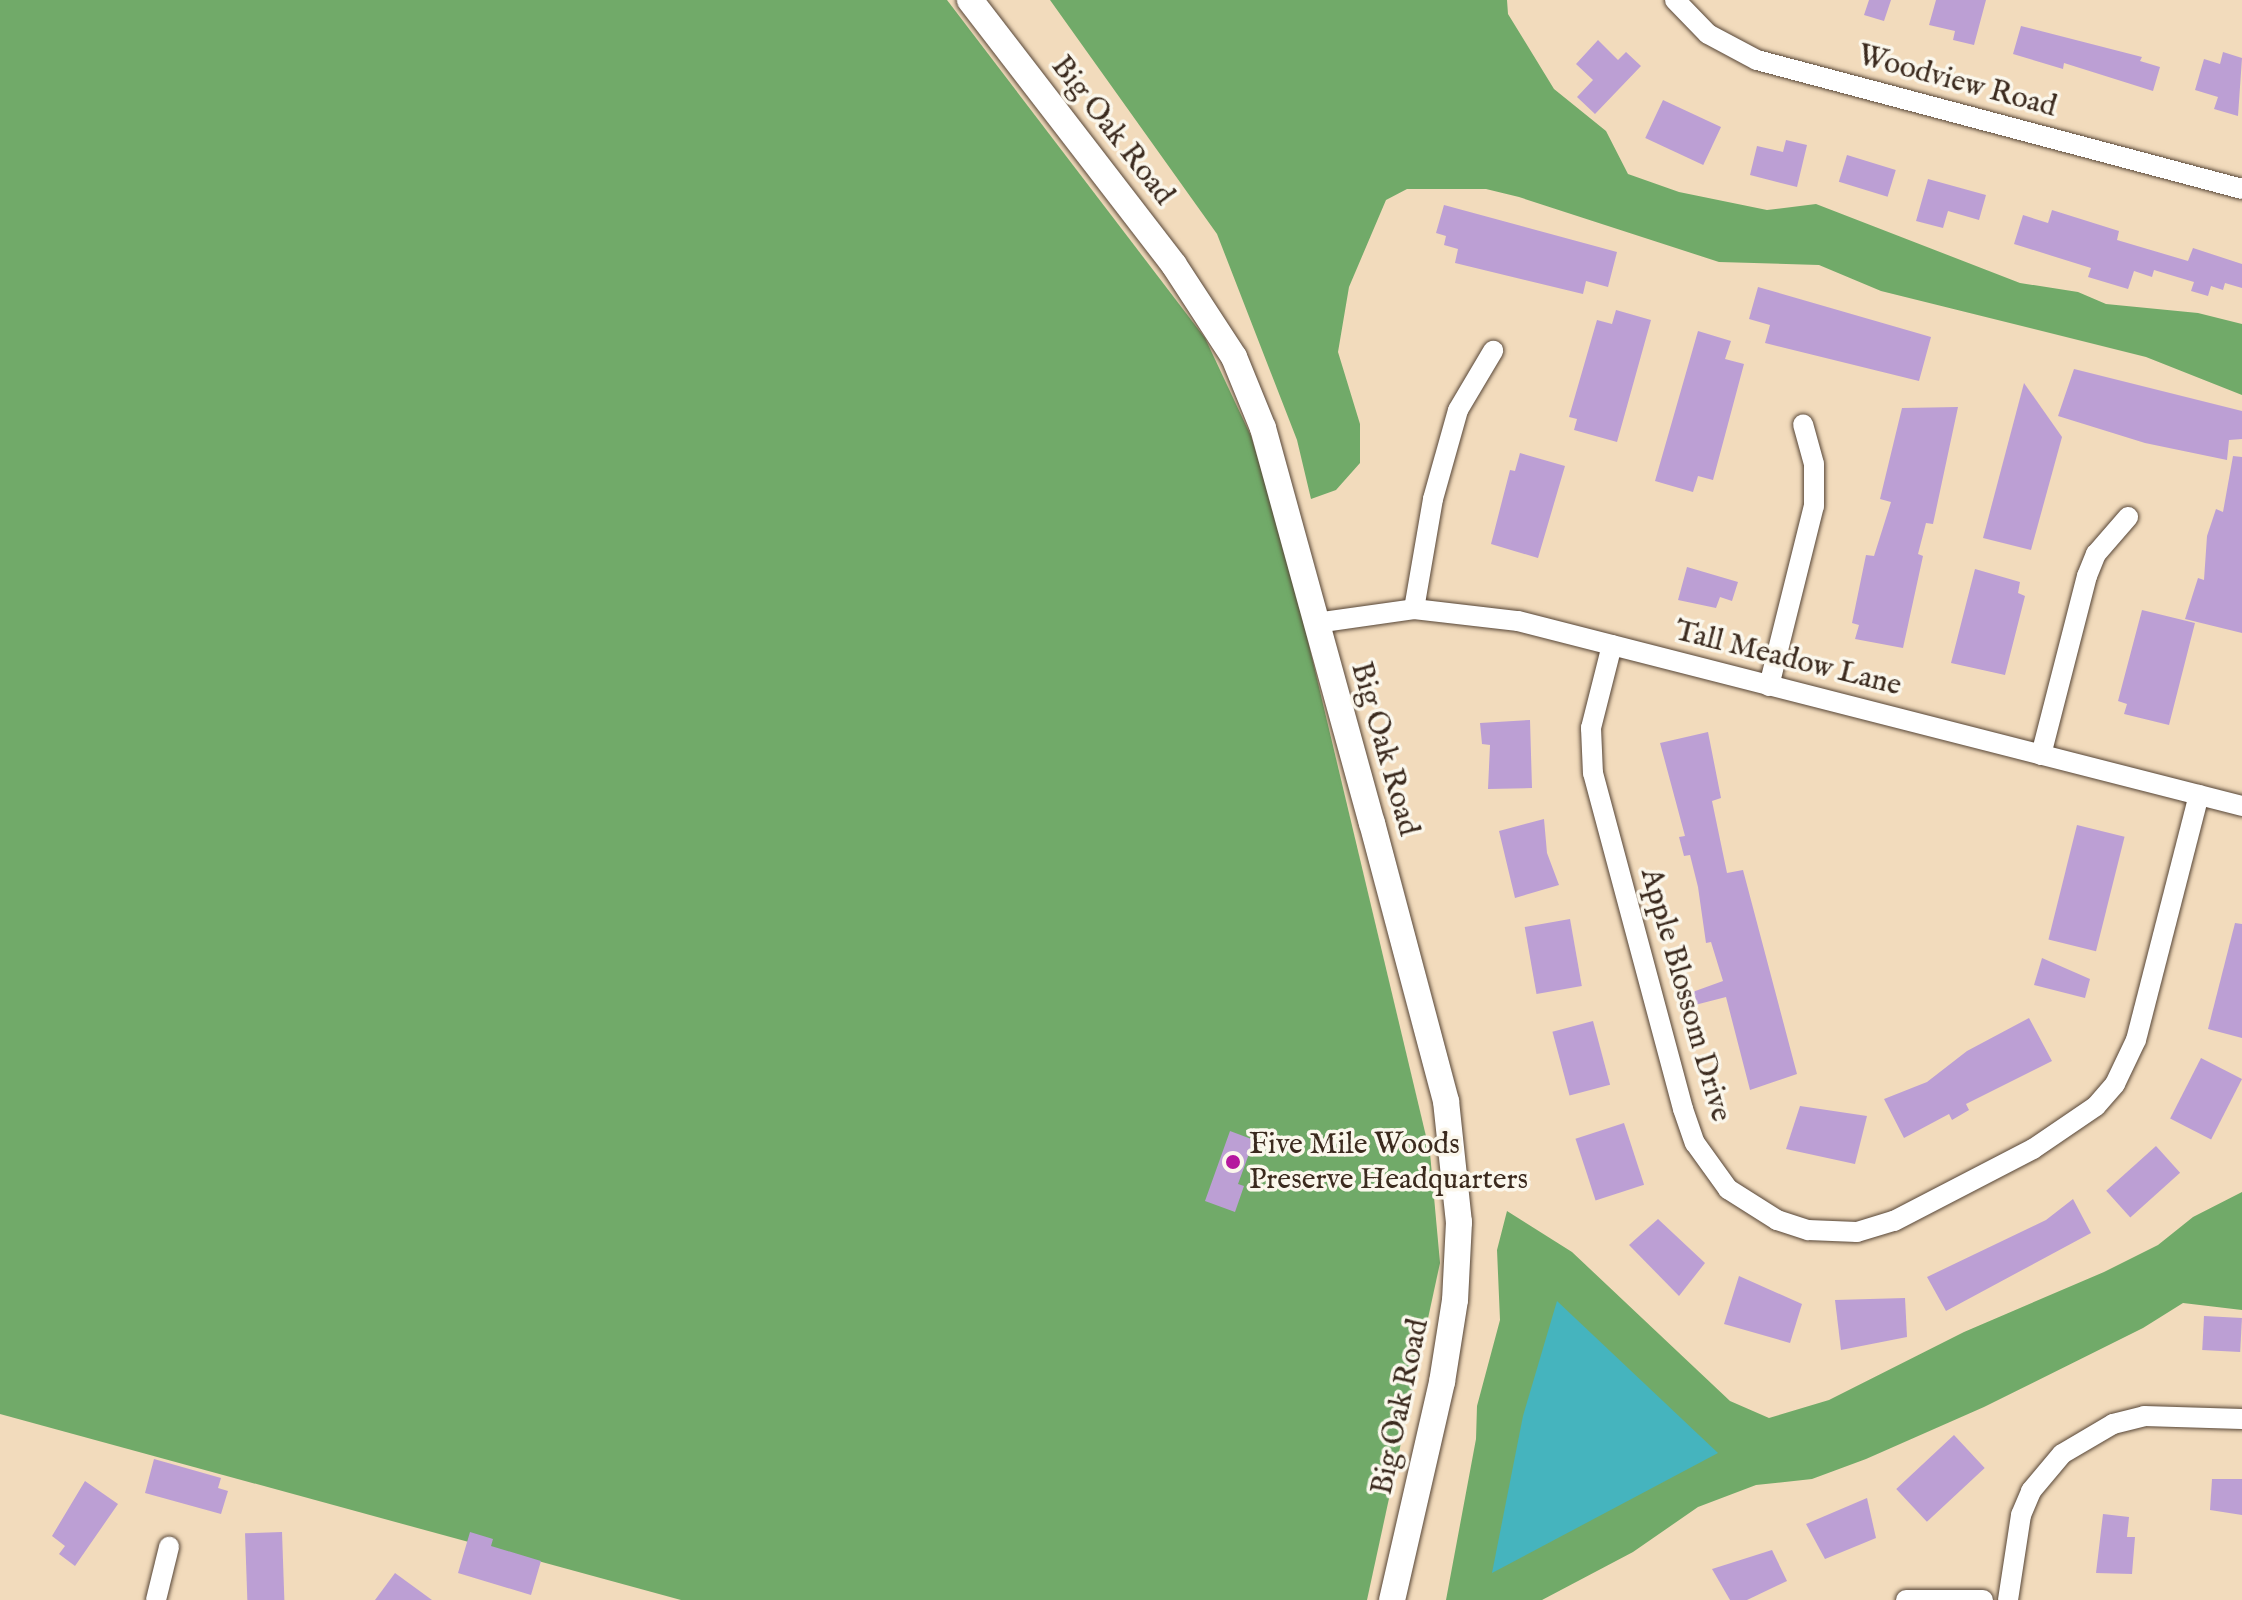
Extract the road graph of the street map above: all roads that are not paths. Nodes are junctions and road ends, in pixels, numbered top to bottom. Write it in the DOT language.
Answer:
graph roads {
  1 [pos="970,0"];
  2 [pos="1675,0"];
  3 [pos="2242,189"];
  4 [pos="1493,351"];
  5 [pos="1803,424"];
  6 [pos="2128,517"];
  7 [pos="1414,609"];
  8 [pos="1316,623"];
  9 [pos="1612,645"];
  10 [pos="1769,686"];
  11 [pos="2041,755"];
  12 [pos="2199,795"];
  13 [pos="2242,806"];
  14 [pos="2242,1419"];
  15 [pos="169,1547"];
  16 [pos="156,1600"];
  17 [pos="1392,1600"];
  18 [pos="1906,1600"];
  19 [pos="1983,1600"];
  20 [pos="2008,1600"];
  1 -- 8 [label="street, Big Oak Road"];
  2 -- 3 [label="street, Woodview Road"];
  4 -- 7 [label="street"];
  5 -- 10 [label="street"];
  6 -- 11 [label="street"];
  7 -- 8 [label="street, Tall Meadow Lane"];
  7 -- 9 [label="street, Tall Meadow Lane"];
  8 -- 17 [label="street, Big Oak Road"];
  9 -- 10 [label="street, Tall Meadow Lane"];
  9 -- 12 [label="street, Apple Blossom Drive"];
  10 -- 11 [label="street, Tall Meadow Lane"];
  11 -- 12 [label="street, Tall Meadow Lane"];
  12 -- 13 [label="street, Tall Meadow Lane"];
  14 -- 20 [label="street"];
  15 -- 16 [label="street"];
  18 -- 19 [label="street"];
}
